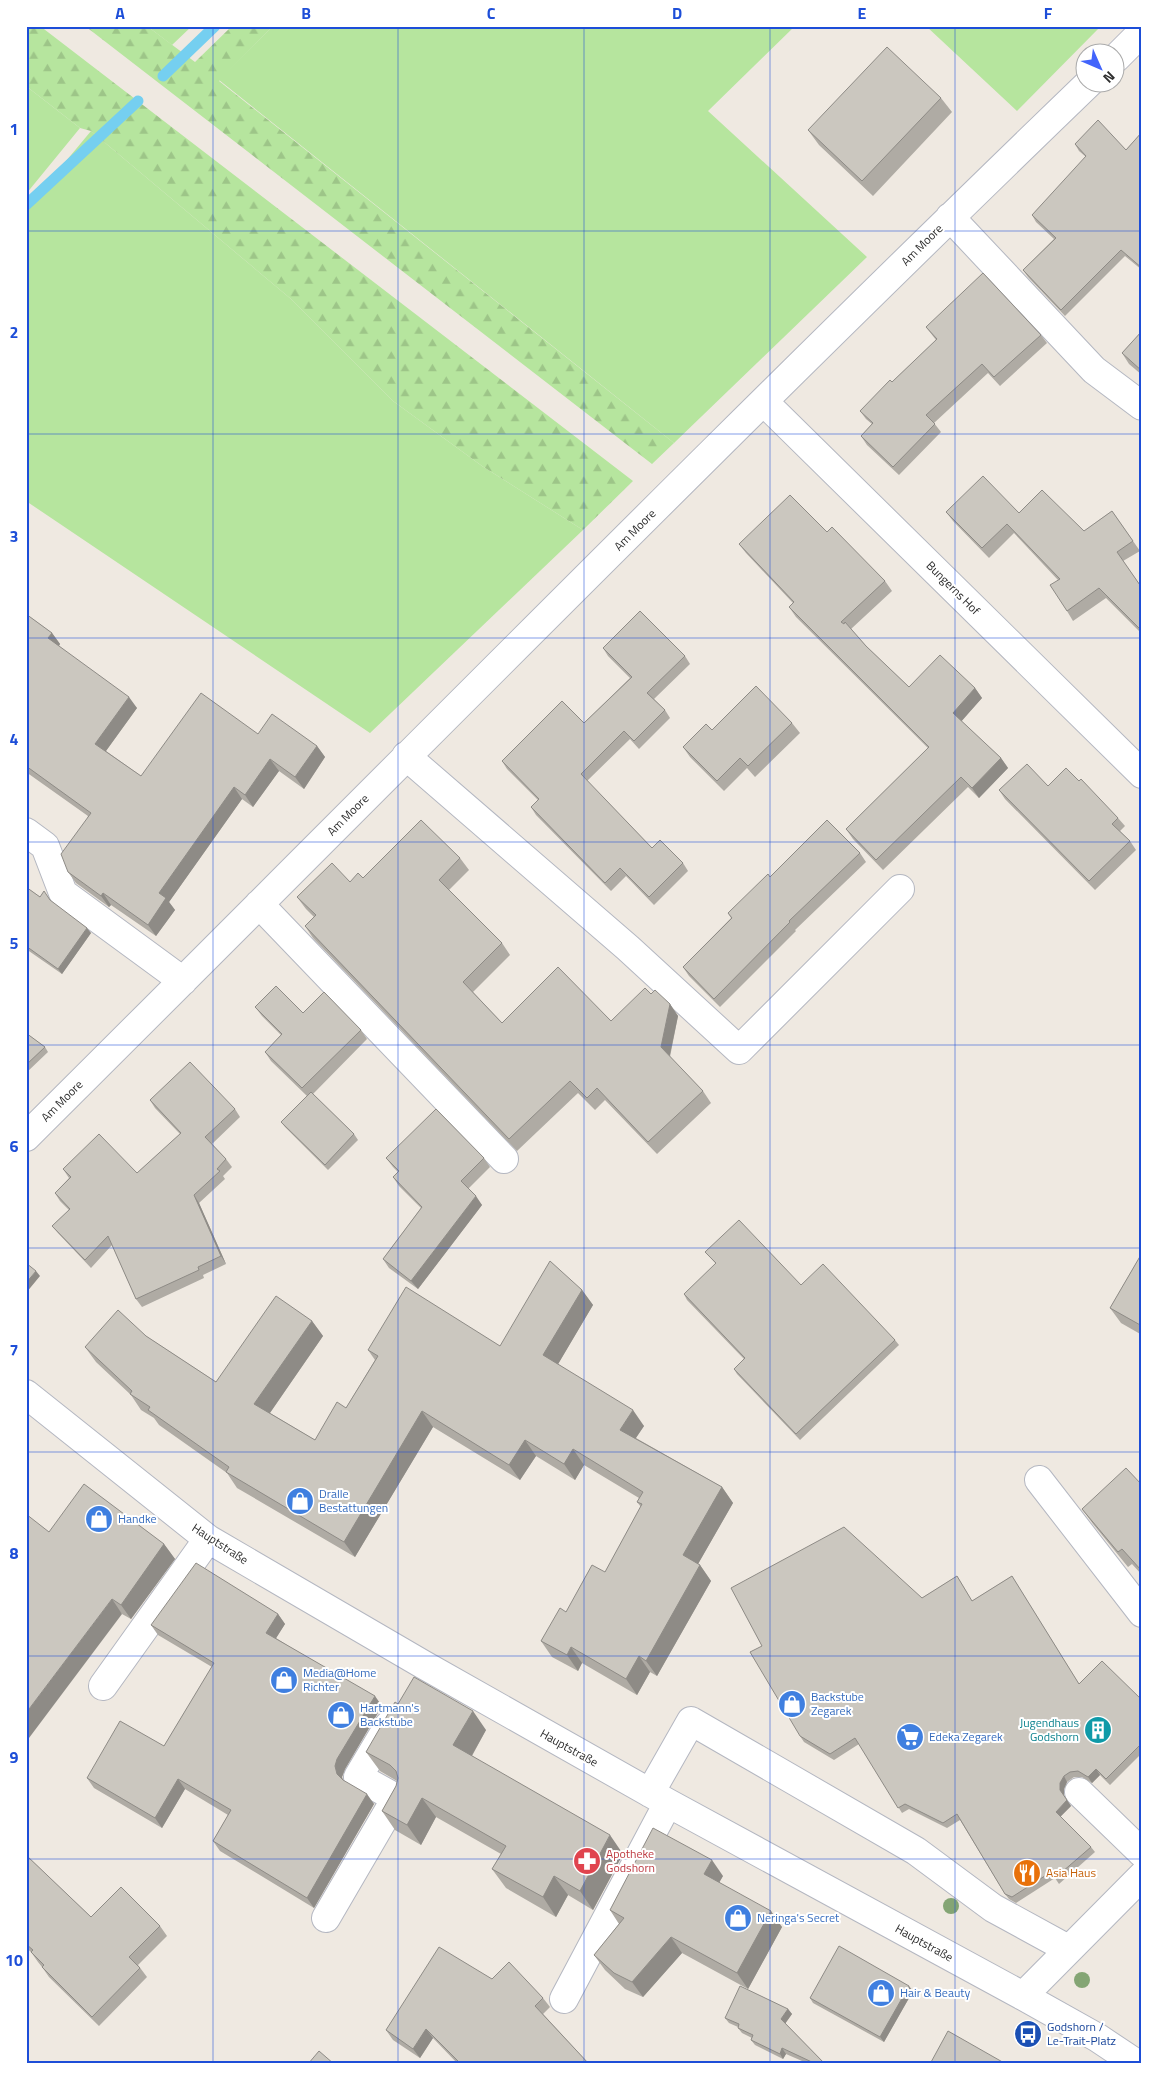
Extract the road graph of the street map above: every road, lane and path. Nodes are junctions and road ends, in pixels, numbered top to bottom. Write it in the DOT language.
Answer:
graph roads {
  1 [pos="1142,32"];
  2 [pos="1126,48"];
  3 [pos="1080,92"];
  4 [pos="950,216"];
  5 [pos="764,402"];
  6 [pos="1142,406"];
  7 [pos="406,756"];
  8 [pos="1142,774"];
  9 [pos="26,832"];
  10 [pos="900,889"];
  11 [pos="259,904"];
  12 [pos="184,981"];
  13 [pos="26,1137"];
  14 [pos="504,1160"];
  15 [pos="26,1394"];
  16 [pos="1039,1480"];
  17 [pos="208,1539"];
  18 [pos="1142,1613"];
  19 [pos="412,1685"];
  20 [pos="103,1686"];
  21 [pos="1078,1792"];
  22 [pos="659,1798"];
  23 [pos="1142,1853"];
  24 [pos="1142,1876"];
  25 [pos="326,1918"];
  26 [pos="1068,1949"];
  27 [pos="1023,1996"];
  28 [pos="564,1999"];
  29 [pos="1137,2064"];
  1 -- 2 [label="street"];
  3 -- 4 [label="street, Am Moore"];
  4 -- 5 [label="street, Am Moore"];
  4 -- 6 [label="street"];
  5 -- 7 [label="street, Am Moore"];
  5 -- 8 [label="street, Bungerns Hof"];
  7 -- 10 [label="street"];
  7 -- 11 [label="street, Am Moore"];
  9 -- 12 [label="street"];
  11 -- 12 [label="street, Am Moore"];
  11 -- 14 [label="street"];
  12 -- 13 [label="street, Am Moore"];
  15 -- 17 [label="street, Hauptstraße"];
  16 -- 18 [label="street"];
  17 -- 19 [label="street, Hauptstraße"];
  17 -- 20 [label="street"];
  19 -- 22 [label="street, Hauptstraße"];
  19 -- 25 [label="street"];
  21 -- 23 [label="street"];
  22 -- 26 [label="street"];
  22 -- 27 [label="street, Hauptstraße"];
  22 -- 28 [label="street"];
  24 -- 26 [label="street"];
  26 -- 27 [label="street"];
  27 -- 29 [label="street, Hauptstraße"];
}
